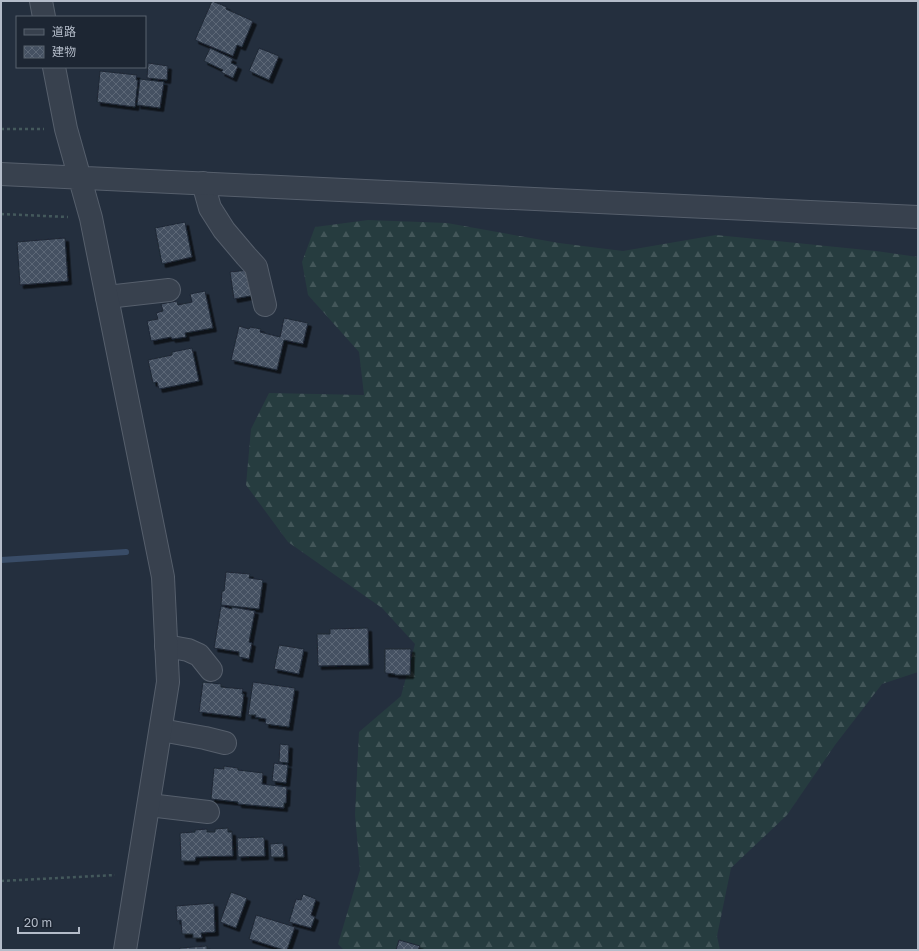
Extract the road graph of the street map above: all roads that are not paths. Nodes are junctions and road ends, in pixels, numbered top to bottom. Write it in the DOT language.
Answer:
graph roads {
  1 [pos="41,1"];
  2 [pos="44,16"];
  3 [pos="54,68"];
  4 [pos="1,174"];
  5 [pos="80,178"];
  6 [pos="202,183"];
  7 [pos="918,217"];
  8 [pos="169,290"];
  9 [pos="107,297"];
  10 [pos="265,305"];
  11 [pos="166,646"];
  12 [pos="211,670"];
  13 [pos="161,730"];
  14 [pos="225,743"];
  15 [pos="149,805"];
  16 [pos="208,812"];
  17 [pos="125,950"];
  1 -- 2 [label="street"];
  3 -- 5 [label="street"];
  4 -- 5 [label="street"];
  5 -- 6 [label="street"];
  5 -- 9 [label="street"];
  6 -- 7 [label="street"];
  6 -- 10 [label="street"];
  8 -- 9 [label="street"];
  9 -- 11 [label="street"];
  11 -- 12 [label="street"];
  11 -- 13 [label="street"];
  13 -- 14 [label="street"];
  13 -- 15 [label="street"];
  15 -- 16 [label="street"];
  15 -- 17 [label="street"];
}
